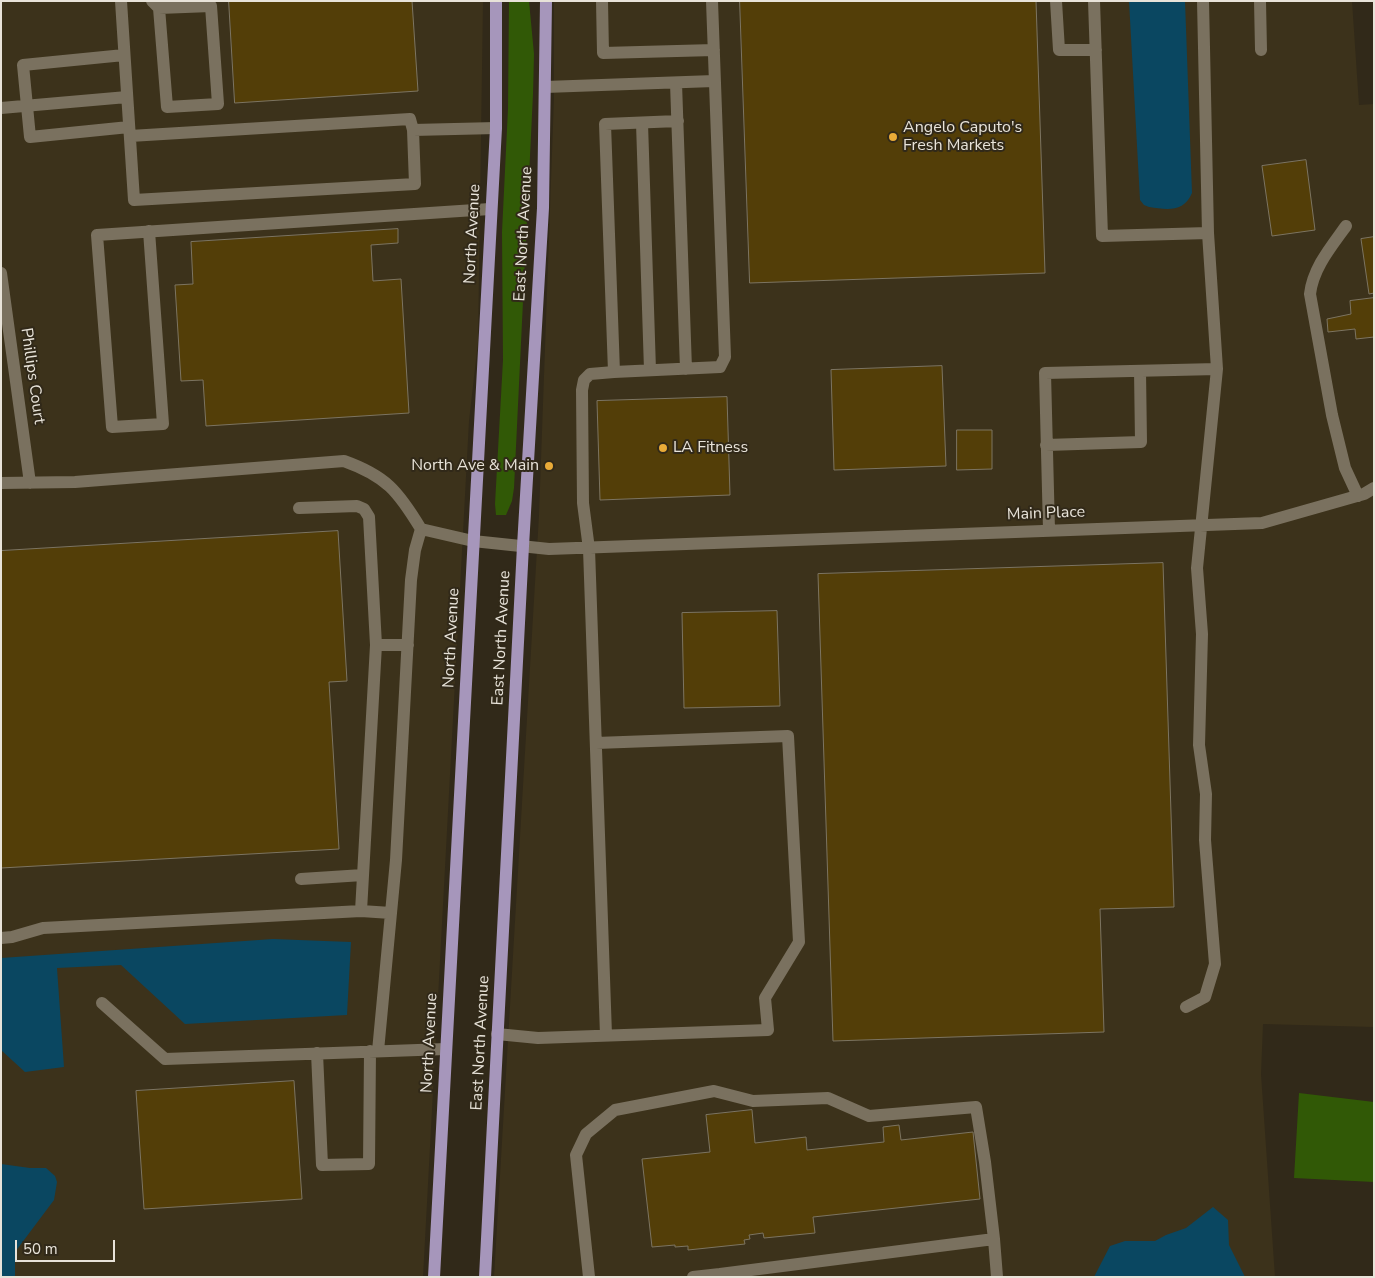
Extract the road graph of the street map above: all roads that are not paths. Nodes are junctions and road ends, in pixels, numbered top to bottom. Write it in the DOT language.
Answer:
graph roads {
  1 [pos="121,1"];
  2 [pos="496,1"];
  3 [pos="546,1"];
  4 [pos="602,1"];
  5 [pos="712,1"];
  6 [pos="1056,1"];
  7 [pos="1094,1"];
  8 [pos="1202,1"];
  9 [pos="1260,1"];
  10 [pos="156,5"];
  11 [pos="714,50"];
  12 [pos="1096,50"];
  13 [pos="1261,50"];
  14 [pos="124,55"];
  15 [pos="714,81"];
  16 [pos="676,82"];
  17 [pos="545,86"];
  18 [pos="127,97"];
  19 [pos="27,106"];
  20 [pos="1,108"];
  21 [pos="678,121"];
  22 [pos="642,123"];
  23 [pos="496,128"];
  24 [pos="414,130"];
  25 [pos="130,131"];
  26 [pos="490,209"];
  27 [pos="1346,226"];
  28 [pos="149,231"];
  29 [pos="1208,233"];
  30 [pos="1,273"];
  31 [pos="686,369"];
  32 [pos="1217,369"];
  33 [pos="650,370"];
  34 [pos="1140,371"];
  35 [pos="614,372"];
  36 [pos="1046,445"];
  37 [pos="1,483"];
  38 [pos="30,483"];
  39 [pos="1374,488"];
  40 [pos="1358,496"];
  41 [pos="299,508"];
  42 [pos="1202,526"];
  43 [pos="421,529"];
  44 [pos="1049,530"];
  45 [pos="473,541"];
  46 [pos="523,546"];
  47 [pos="589,548"];
  48 [pos="408,644"];
  49 [pos="376,645"];
  50 [pos="596,743"];
  51 [pos="364,874"];
  52 [pos="301,880"];
  53 [pos="361,911"];
  54 [pos="391,913"];
  55 [pos="1,938"];
  56 [pos="102,1003"];
  57 [pos="1186,1007"];
  58 [pos="497,1034"];
  59 [pos="606,1036"];
  60 [pos="446,1049"];
  61 [pos="374,1051"];
  62 [pos="317,1053"];
  63 [pos="994,1239"];
  64 [pos="797,1271"];
  65 [pos="720,1275"];
  66 [pos="434,1277"];
  67 [pos="485,1277"];
  68 [pos="589,1277"];
  69 [pos="693,1277"];
  70 [pos="997,1277"];
  1 -- 14 [label="street"];
  2 -- 23 [label="main road, North Avenue"];
  3 -- 17 [label="main road, East North Avenue"];
  4 -- 11 [label="street"];
  5 -- 11 [label="street"];
  6 -- 12 [label="street"];
  7 -- 12 [label="street"];
  8 -- 29 [label="street"];
  9 -- 13 [label="street"];
  10 -- 10 [label="street"];
  11 -- 15 [label="street"];
  12 -- 29 [label="street"];
  14 -- 18 [label="street"];
  14 -- 19 [label="street"];
  15 -- 16 [label="street"];
  15 -- 31 [label="street"];
  16 -- 17 [label="street"];
  16 -- 21 [label="street"];
  17 -- 46 [label="main road, East North Avenue"];
  18 -- 19 [label="street"];
  18 -- 25 [label="street"];
  19 -- 20 [label="street"];
  19 -- 25 [label="street"];
  21 -- 22 [label="street"];
  21 -- 31 [label="street"];
  22 -- 33 [label="street"];
  22 -- 35 [label="street"];
  23 -- 24 [label="street"];
  23 -- 26 [label="main road, North Avenue"];
  24 -- 25 [label="street"];
  24 -- 25 [label="street"];
  26 -- 28 [label="street"];
  26 -- 45 [label="main road, North Avenue"];
  27 -- 40 [label="street"];
  28 -- 28 [label="street"];
  29 -- 32 [label="street"];
  30 -- 38 [label="street, Phillips Court"];
  31 -- 33 [label="street"];
  32 -- 34 [label="street"];
  32 -- 42 [label="street"];
  33 -- 35 [label="street"];
  34 -- 36 [label="street"];
  34 -- 36 [label="street"];
  35 -- 47 [label="street"];
  36 -- 44 [label="street"];
  37 -- 38 [label="street"];
  38 -- 43 [label="street"];
  39 -- 40 [label="street, Main Place"];
  40 -- 42 [label="street, Main Place"];
  41 -- 49 [label="street"];
  42 -- 44 [label="street, Main Place"];
  42 -- 57 [label="street"];
  43 -- 45 [label="street, Main Place"];
  43 -- 48 [label="street"];
  44 -- 47 [label="street, Main Place"];
  45 -- 46 [label="street, Main Place"];
  45 -- 60 [label="main road, North Avenue"];
  46 -- 47 [label="street, Main Place"];
  46 -- 58 [label="main road, East North Avenue"];
  47 -- 50 [label="street"];
  48 -- 49 [label="street"];
  48 -- 54 [label="street"];
  49 -- 51 [label="street"];
  50 -- 59 [label="street"];
  50 -- 59 [label="street"];
  51 -- 52 [label="street"];
  51 -- 53 [label="street"];
  53 -- 54 [label="street"];
  53 -- 55 [label="street"];
  54 -- 61 [label="street"];
  56 -- 62 [label="street"];
  58 -- 59 [label="street"];
  58 -- 67 [label="main road, East North Avenue"];
  60 -- 61 [label="street"];
  60 -- 66 [label="main road, North Avenue"];
  61 -- 62 [label="street"];
  61 -- 62 [label="street"];
  63 -- 64 [label="street"];
  63 -- 68 [label="street"];
  63 -- 70 [label="street"];
  64 -- 65 [label="street"];
  65 -- 69 [label="street"];
}
